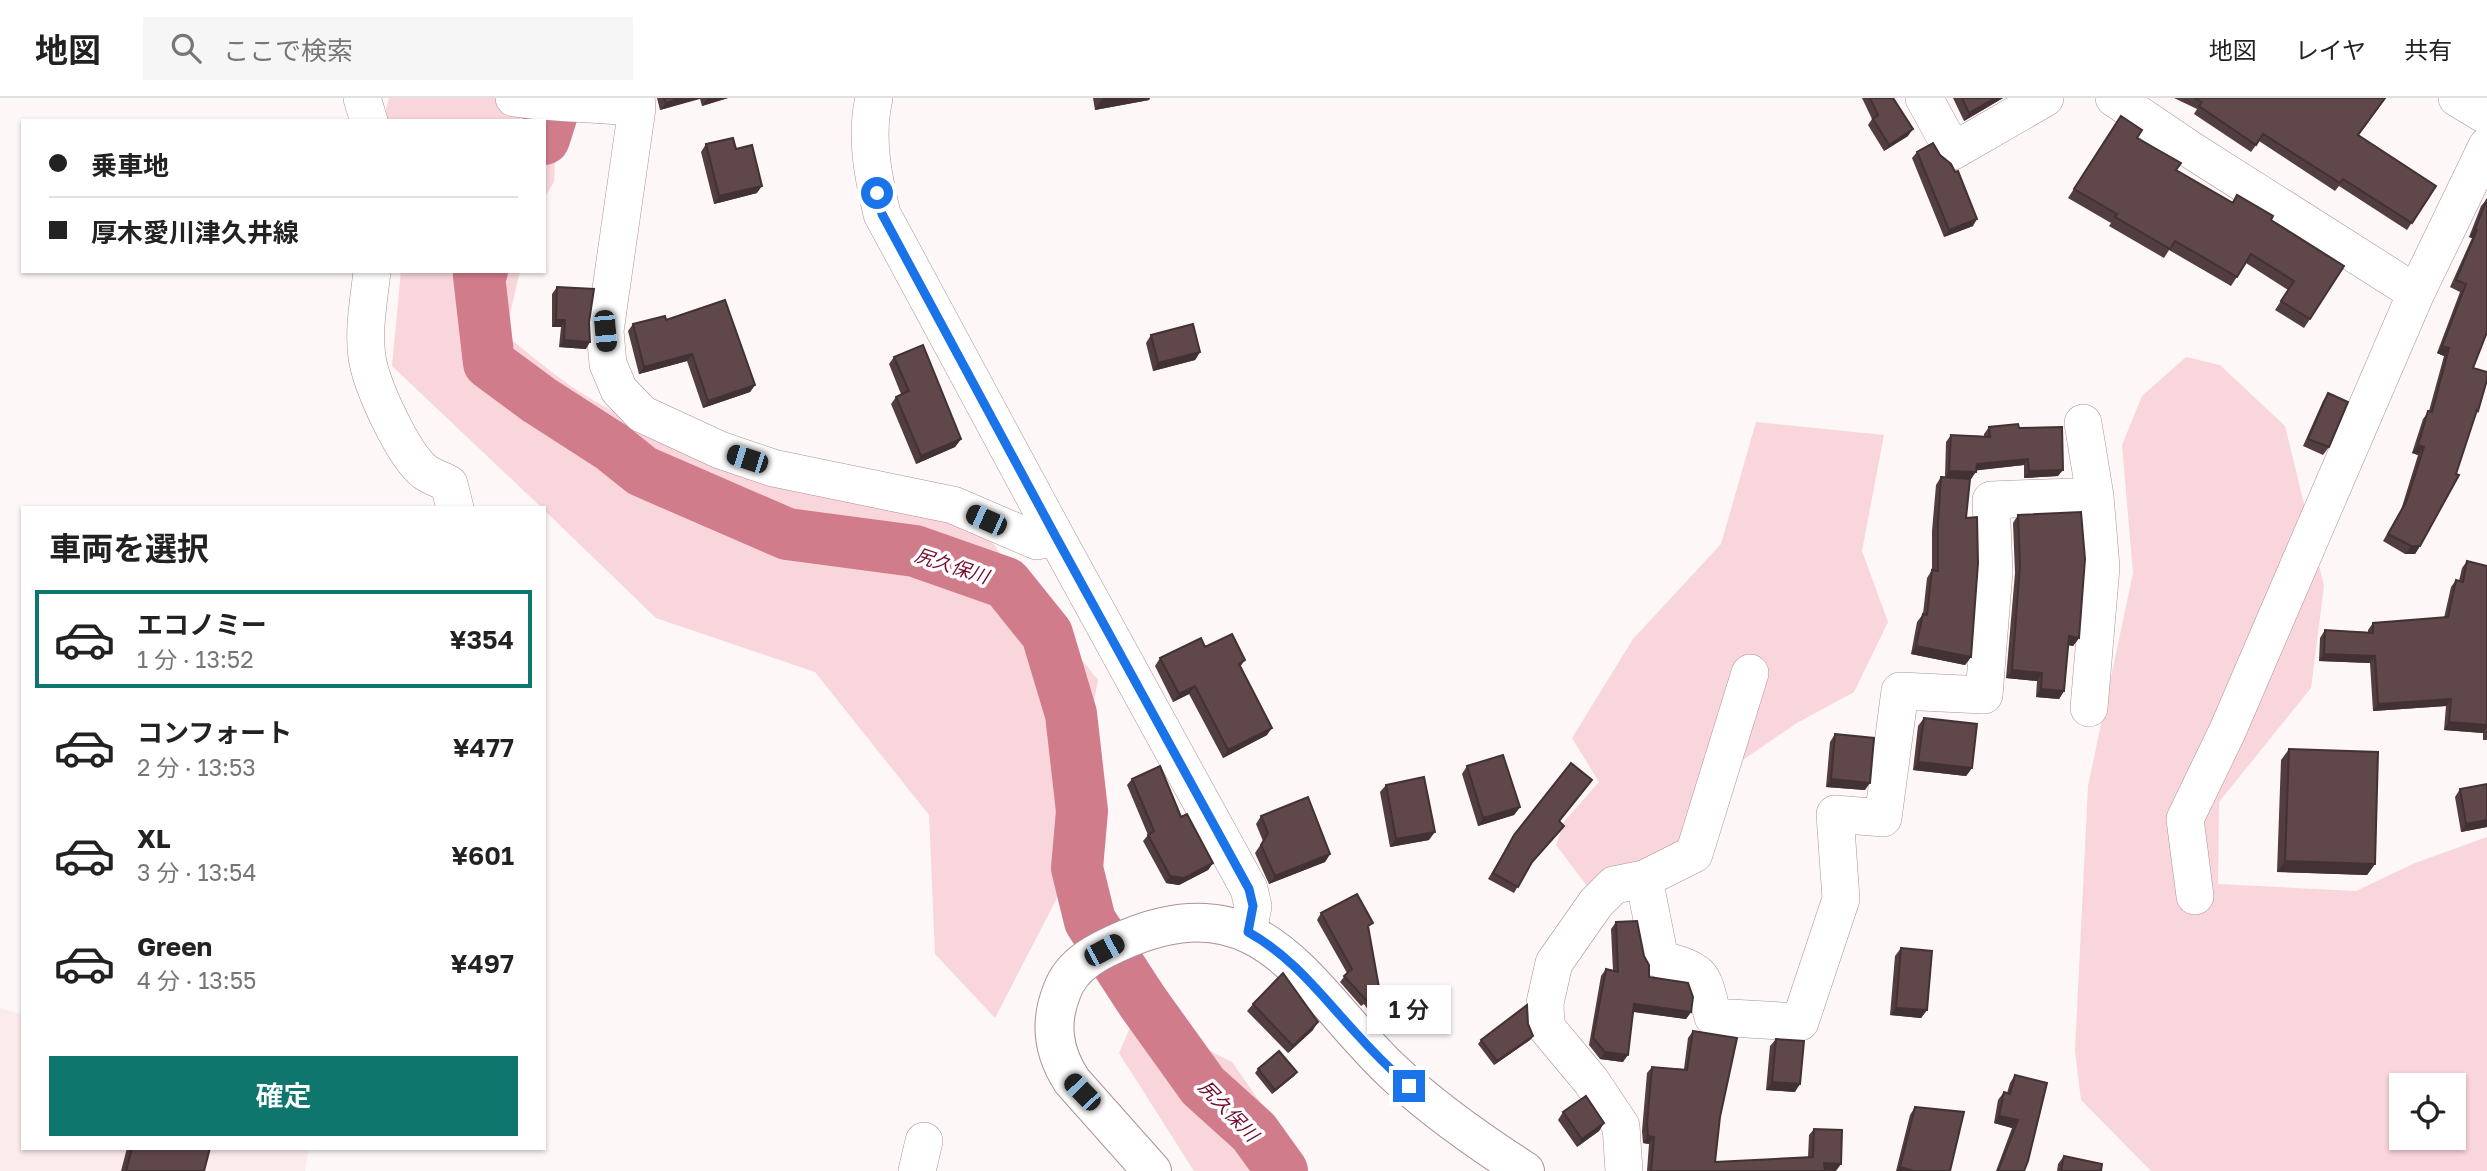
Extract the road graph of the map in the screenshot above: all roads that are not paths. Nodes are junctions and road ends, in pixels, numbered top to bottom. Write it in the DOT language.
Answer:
graph roads {
  1 [pos="362,98"];
  2 [pos="874,98"];
  3 [pos="1924,98"];
  4 [pos="2045,98"];
  5 [pos="2114,98"];
  6 [pos="2457,98"];
  7 [pos="524,100"];
  8 [pos="637,103"];
  9 [pos="2487,116"];
  10 [pos="368,119"];
  11 [pos="2487,146"];
  12 [pos="372,273"];
  13 [pos="2416,292"];
  14 [pos="2083,423"];
  15 [pos="2095,496"];
  16 [pos="454,506"];
  17 [pos="1056,537"];
  18 [pos="1750,673"];
  19 [pos="2089,709"];
  20 [pos="1644,879"];
  21 [pos="2195,896"];
  22 [pos="1248,932"];
  23 [pos="1152,1171"];
  24 [pos="1525,1171"];
  25 [pos="1624,1171"];
  1 -- 10 [label="street"];
  2 -- 17 [label="street"];
  3 -- 4 [label="street"];
  5 -- 13 [label="street"];
  6 -- 9 [label="street"];
  7 -- 8 [label="street"];
  8 -- 17 [label="street"];
  11 -- 13 [label="street"];
  12 -- 16 [label="street"];
  13 -- 21 [label="street"];
  14 -- 15 [label="street"];
  15 -- 19 [label="street"];
  15 -- 20 [label="street"];
  17 -- 22 [label="street"];
  18 -- 20 [label="street"];
  20 -- 25 [label="street"];
  22 -- 23 [label="main road"];
  22 -- 24 [label="main road"];
}
